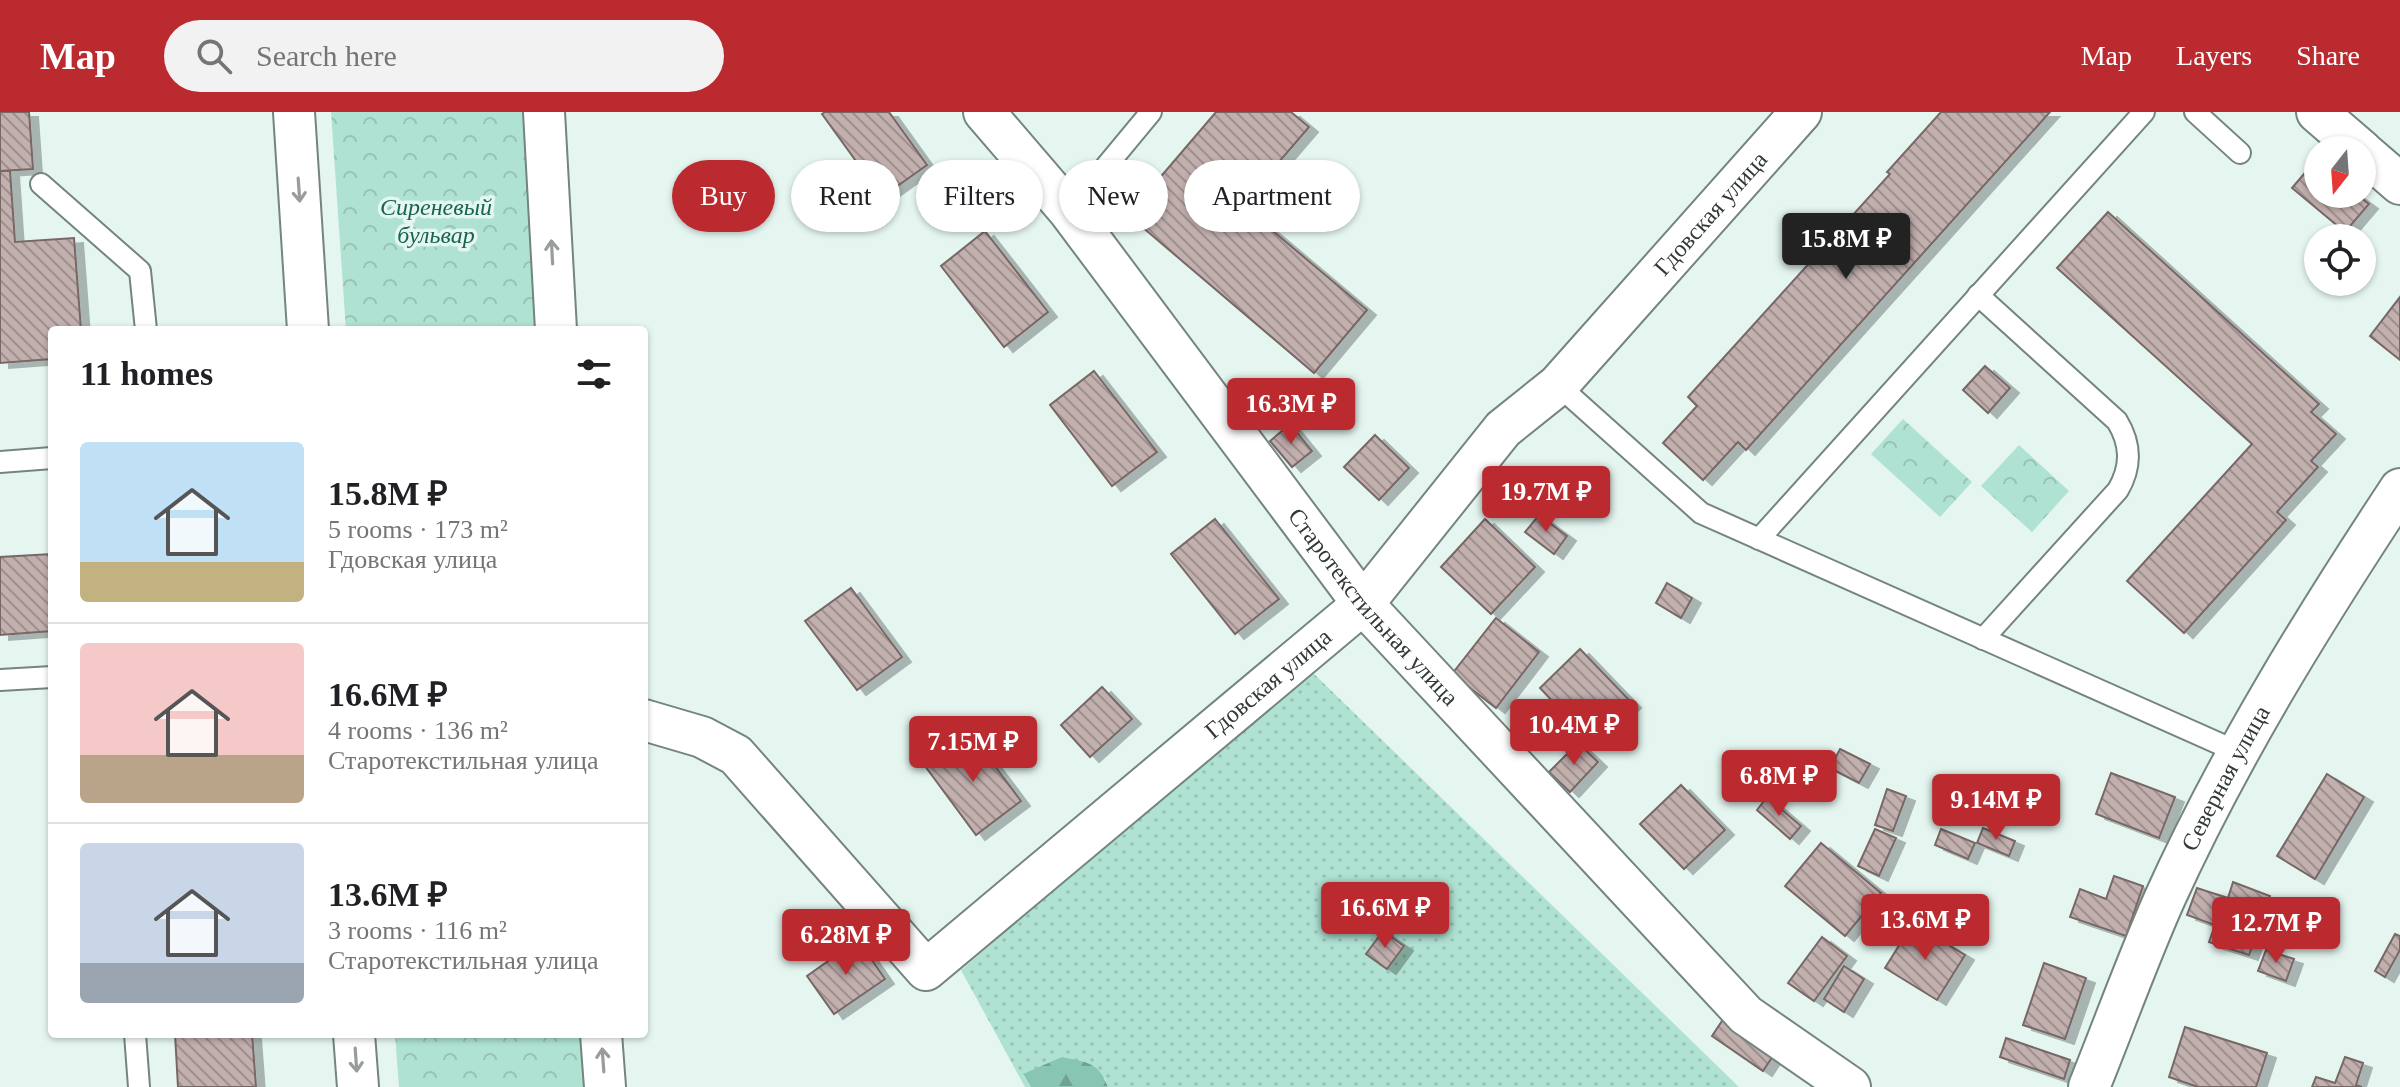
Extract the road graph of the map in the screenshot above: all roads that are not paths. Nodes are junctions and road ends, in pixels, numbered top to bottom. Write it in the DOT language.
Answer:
graph roads {
  1 [pos="294,112"];
  2 [pos="544,112"];
  3 [pos="984,112"];
  4 [pos="1151,112"];
  5 [pos="1801,112"];
  6 [pos="2144,112"];
  7 [pos="2195,112"];
  8 [pos="2317,112"];
  9 [pos="2345,136"];
  10 [pos="2240,153"];
  11 [pos="1111,160"];
  12 [pos="2376,163"];
  13 [pos="41,184"];
  14 [pos="2400,184"];
  15 [pos="1059,199"];
  16 [pos="1085,232"];
  17 [pos="1978,295"];
  18 [pos="146,326"];
  19 [pos="308,326"];
  20 [pos="556,326"];
  21 [pos="1558,385"];
  22 [pos="48,458"];
  23 [pos="0,462"];
  24 [pos="2400,489"];
  25 [pos="1759,539"];
  26 [pos="1363,604"];
  27 [pos="1983,639"];
  28 [pos="48,677"];
  29 [pos="0,680"];
  30 [pos="648,721"];
  31 [pos="2238,752"];
  32 [pos="135,1038"];
  33 [pos="354,1038"];
  34 [pos="601,1038"];
  35 [pos="139,1087"];
  36 [pos="358,1087"];
  37 [pos="605,1087"];
  38 [pos="1850,1087"];
  39 [pos="2089,1087"];
  1 -- 19 [label="street, one-way"];
  20 -- 2 [label="street, one-way"];
  3 -- 15 [label="street, Старотекстильная улица"];
  4 -- 11 [label="lane"];
  5 -- 21 [label="street, Гдовская улица"];
  6 -- 17 [label="lane"];
  7 -- 10 [label="lane"];
  8 -- 9 [label="street"];
  12 -- 14 [label="street"];
  13 -- 18 [label="lane"];
  16 -- 26 [label="street, Старотекстильная улица"];
  17 -- 25 [label="lane"];
  17 -- 27 [label="lane"];
  21 -- 25 [label="lane"];
  21 -- 26 [label="street, Гдовская улица"];
  22 -- 23 [label="lane"];
  24 -- 31 [label="street, Северная улица"];
  25 -- 27 [label="lane"];
  26 -- 30 [label="street, Гдовская улица"];
  26 -- 38 [label="street, Старотекстильная улица"];
  27 -- 31 [label="lane"];
  28 -- 29 [label="lane"];
  31 -- 39 [label="street, Северная улица"];
  32 -- 35 [label="lane"];
  33 -- 36 [label="street, one-way"];
  37 -- 34 [label="street, one-way"];
}
